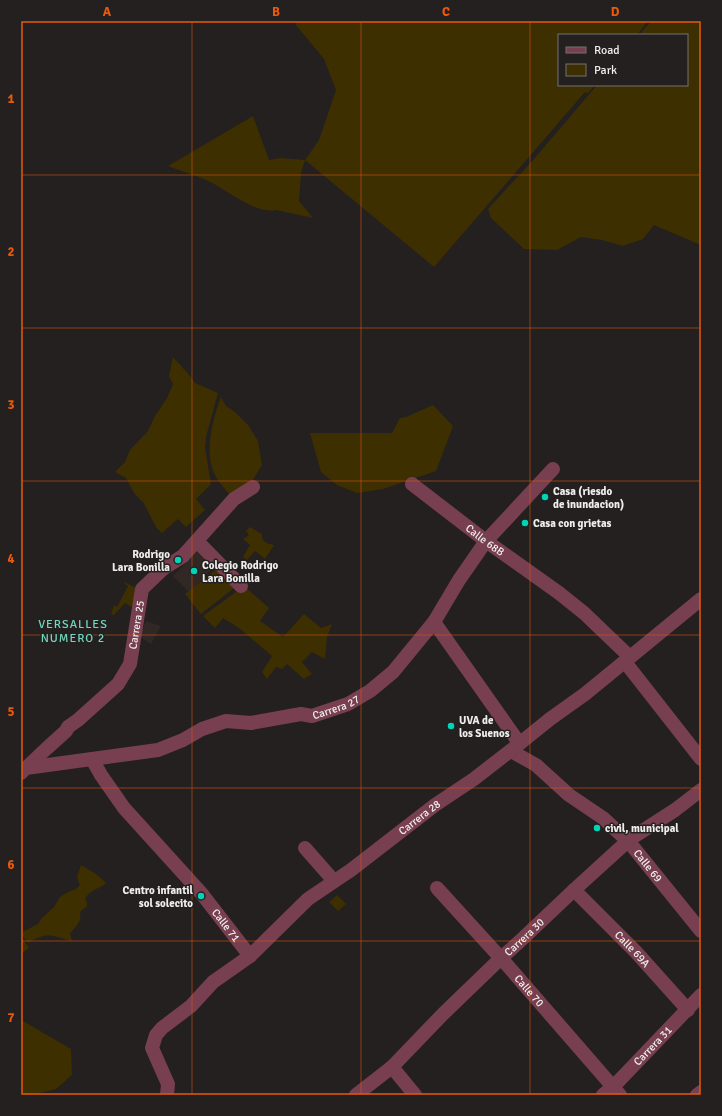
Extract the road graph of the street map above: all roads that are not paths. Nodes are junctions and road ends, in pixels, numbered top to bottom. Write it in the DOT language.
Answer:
graph roads {
  1 [pos="553,468"];
  2 [pos="412,484"];
  3 [pos="253,487"];
  4 [pos="196,540"];
  5 [pos="486,541"];
  6 [pos="240,586"];
  7 [pos="701,599"];
  8 [pos="434,622"];
  9 [pos="627,659"];
  10 [pos="515,747"];
  11 [pos="92,759"];
  12 [pos="701,759"];
  13 [pos="24,771"];
  14 [pos="701,790"];
  15 [pos="628,841"];
  16 [pos="305,848"];
  17 [pos="334,881"];
  18 [pos="437,888"];
  19 [pos="574,890"];
  20 [pos="701,931"];
  21 [pos="250,956"];
  22 [pos="500,959"];
  23 [pos="701,996"];
  24 [pos="688,1010"];
  25 [pos="392,1067"];
  26 [pos="612,1092"];
  27 [pos="701,1092"];
  28 [pos="167,1095"];
  29 [pos="356,1095"];
  30 [pos="415,1095"];
  31 [pos="698,1095"];
  1 -- 5 [label="street, Carrera 27"];
  2 -- 5 [label="street, Calle 68B"];
  3 -- 4 [label="street, Carrera 25"];
  4 -- 6 [label="street"];
  4 -- 13 [label="street, Carrera 25"];
  5 -- 8 [label="street, Carrera 27"];
  5 -- 9 [label="street, Calle 68B"];
  7 -- 9 [label="street, Carrera 28"];
  8 -- 10 [label="street, Calle 69"];
  8 -- 11 [label="street, Carrera 27"];
  9 -- 10 [label="street, Carrera 28"];
  9 -- 12 [label="street"];
  10 -- 15 [label="street, Calle 69"];
  10 -- 17 [label="street, Carrera 28"];
  11 -- 13 [label="street, Carrera 27"];
  11 -- 21 [label="street, Calle 71"];
  14 -- 15 [label="street, Carrera 30"];
  15 -- 19 [label="street, Carrera 30"];
  15 -- 20 [label="street, Calle 69"];
  16 -- 17 [label="street"];
  17 -- 21 [label="street, Carrera 28"];
  18 -- 22 [label="street, Calle 70"];
  19 -- 22 [label="street, Carrera 30"];
  19 -- 24 [label="street, Calle 69A"];
  21 -- 28 [label="street, Carrera 28"];
  22 -- 25 [label="street, Carrera 30"];
  22 -- 26 [label="street, Calle 70"];
  23 -- 24 [label="street, Carrera 31"];
  24 -- 26 [label="street, Carrera 31"];
  25 -- 29 [label="street, Carrera 30"];
  25 -- 30 [label="street"];
  27 -- 31 [label="street"];
}
